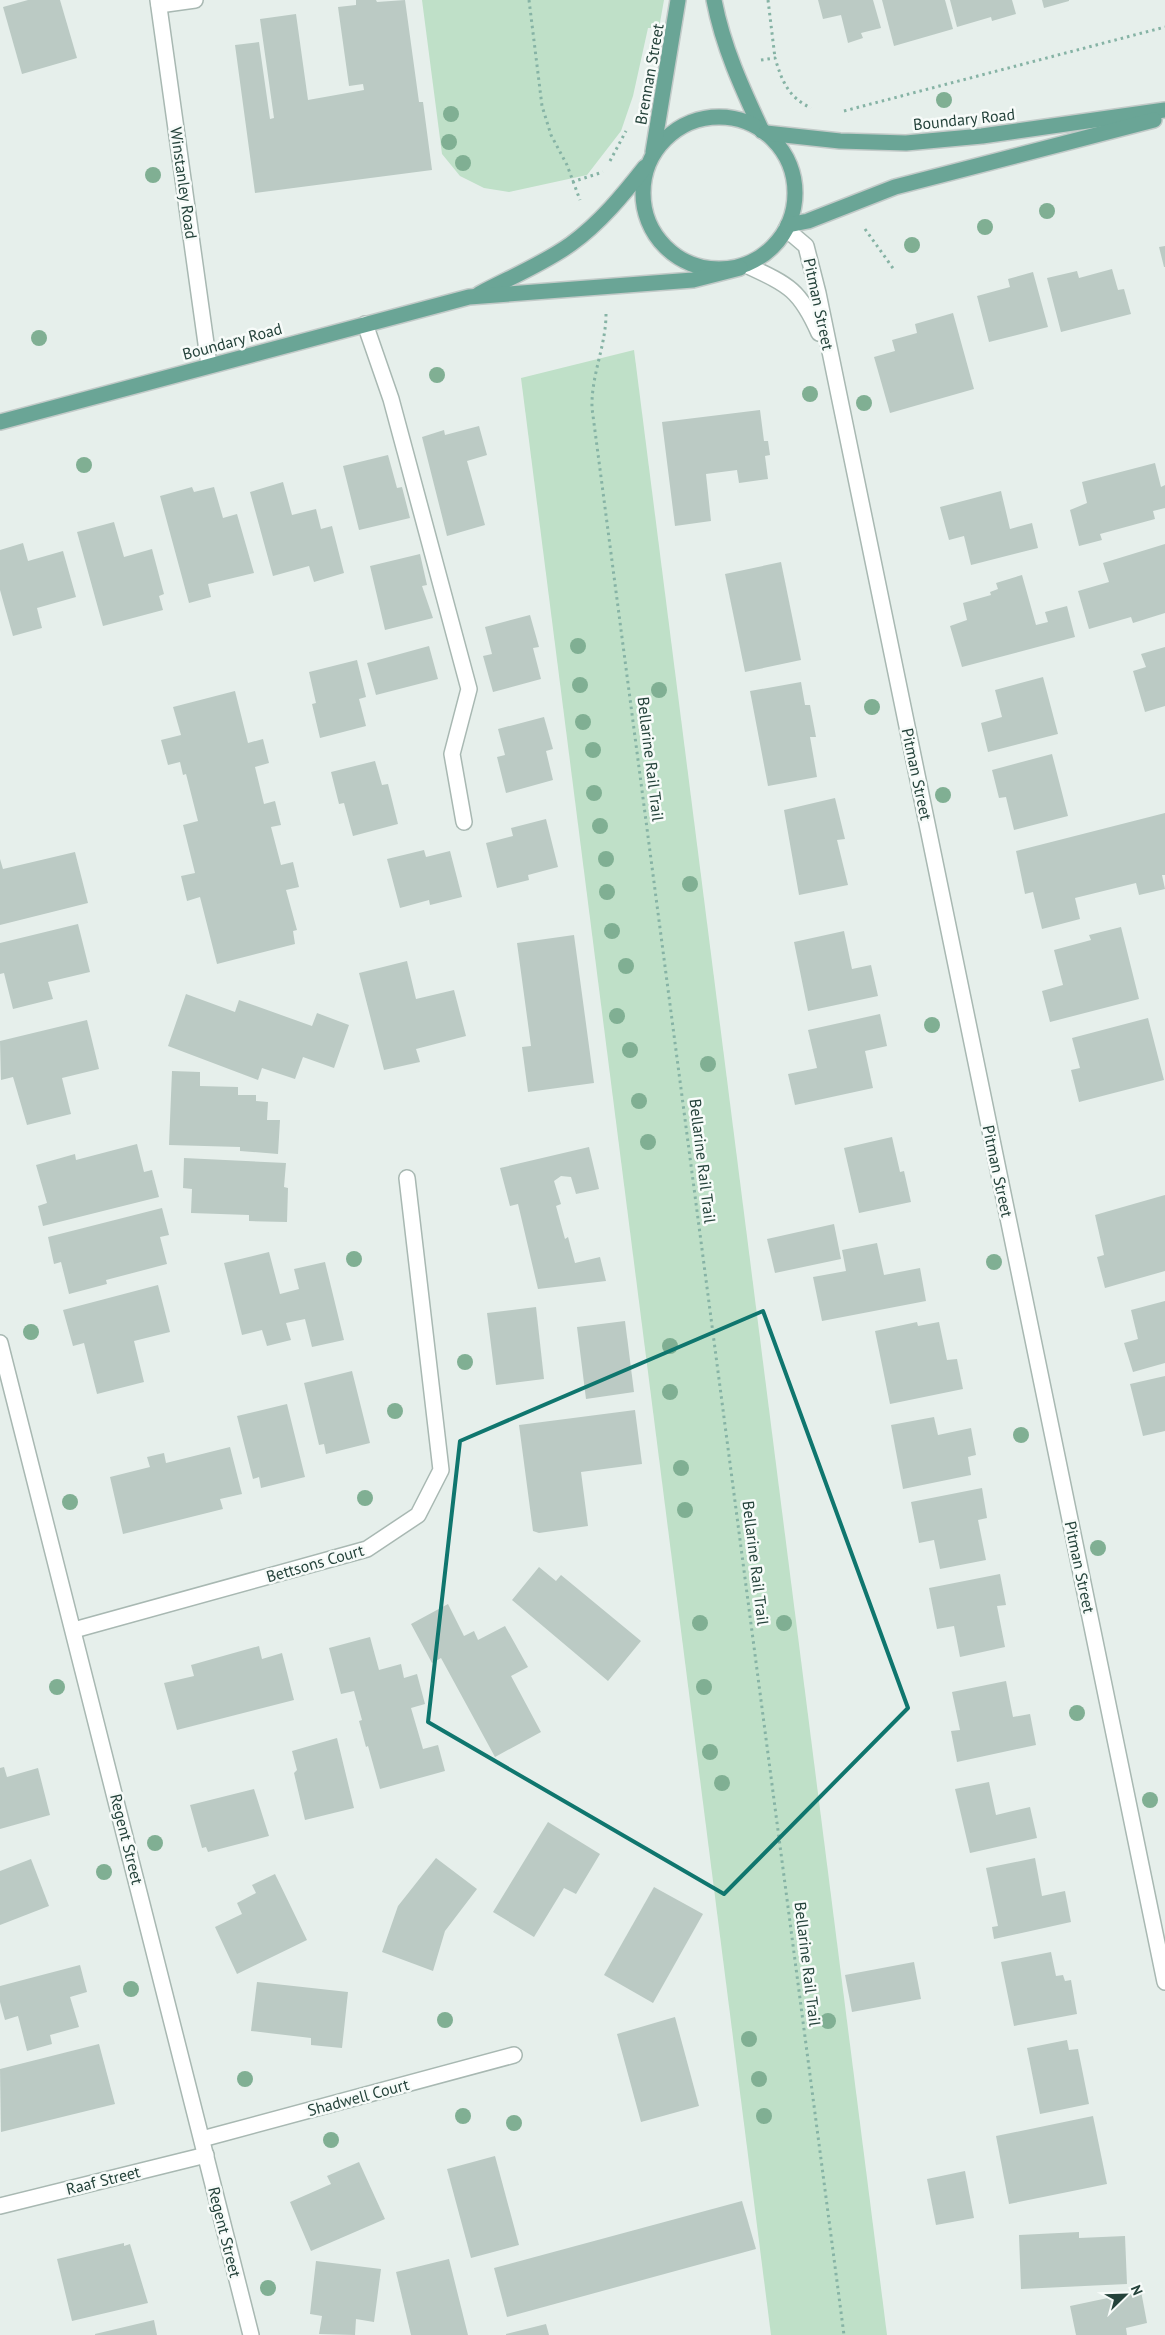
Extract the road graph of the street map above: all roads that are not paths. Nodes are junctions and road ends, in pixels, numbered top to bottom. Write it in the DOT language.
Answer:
graph roads {
  1 [pos="195,0"];
  2 [pos="678,0"];
  3 [pos="714,0"];
  4 [pos="159,2"];
  5 [pos="1165,110"];
  6 [pos="1165,117"];
  7 [pos="764,132"];
  8 [pos="650,158"];
  9 [pos="787,227"];
  10 [pos="744,267"];
  11 [pos="473,297"];
  12 [pos="365,324"];
  13 [pos="832,359"];
  14 [pos="210,365"];
  15 [pos="0,422"];
  16 [pos="464,822"];
  17 [pos="407,1178"];
  18 [pos="0,1343"];
  19 [pos="74,1630"];
  20 [pos="1165,1982"];
  21 [pos="514,2055"];
  22 [pos="202,2139"];
  23 [pos="206,2155"];
  24 [pos="0,2206"];
  25 [pos="251,2335"];
  1 -- 4 [label="street"];
  2 -- 8 [label="main road, Brennan Street"];
  3 -- 7 [label="main road"];
  4 -- 14 [label="street, Winstanley Road"];
  5 -- 7 [label="main road, Boundary Road"];
  6 -- 9 [label="main road"];
  7 -- 8 [label="main road"];
  7 -- 9 [label="main road"];
  8 -- 10 [label="main road"];
  8 -- 11 [label="main road, Boundary Road"];
  9 -- 10 [label="main road"];
  9 -- 13 [label="street, Pitman Street"];
  10 -- 11 [label="main road, Boundary Road"];
  10 -- 13 [label="street, Pitman Street"];
  11 -- 12 [label="main road, Boundary Road"];
  12 -- 14 [label="main road, Boundary Road"];
  12 -- 16 [label="street"];
  13 -- 20 [label="street, Pitman Street"];
  14 -- 15 [label="main road, Boundary Road"];
  17 -- 19 [label="street, Bettsons Court"];
  18 -- 19 [label="street, Regent Street"];
  19 -- 22 [label="street, Regent Street"];
  21 -- 22 [label="street, Shadwell Court"];
  22 -- 23 [label="street, Regent Street"];
  23 -- 24 [label="street, Raaf Street"];
  23 -- 25 [label="street, Regent Street"];
}
